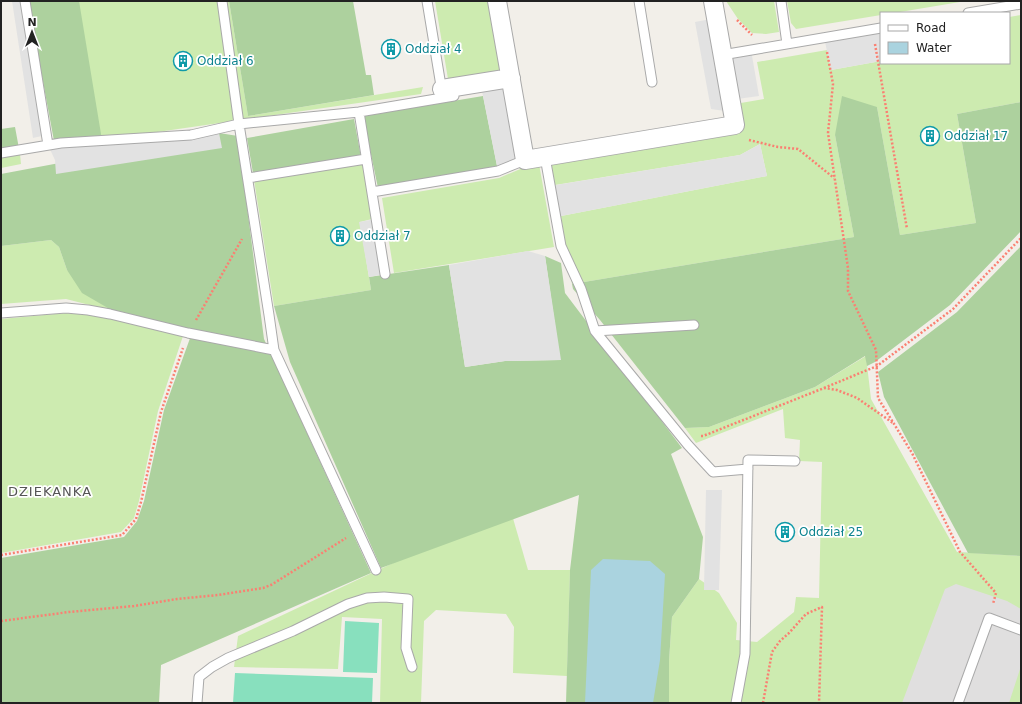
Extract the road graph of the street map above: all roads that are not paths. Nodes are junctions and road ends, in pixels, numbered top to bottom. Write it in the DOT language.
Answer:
graph roads {
  1 [pos="25,1"];
  2 [pos="222,1"];
  3 [pos="427,1"];
  4 [pos="498,1"];
  5 [pos="638,1"];
  6 [pos="713,1"];
  7 [pos="781,1"];
  8 [pos="1021,4"];
  9 [pos="991,5"];
  10 [pos="971,12"];
  11 [pos="877,28"];
  12 [pos="787,44"];
  13 [pos="722,55"];
  14 [pos="512,82"];
  15 [pos="652,82"];
  16 [pos="443,94"];
  17 [pos="359,112"];
  18 [pos="239,124"];
  19 [pos="48,145"];
  20 [pos="1,153"];
  21 [pos="545,157"];
  22 [pos="366,159"];
  23 [pos="525,160"];
  24 [pos="248,178"];
  25 [pos="372,192"];
  26 [pos="386,274"];
  27 [pos="1,312"];
  28 [pos="694,324"];
  29 [pos="595,331"];
  30 [pos="274,350"];
  31 [pos="795,461"];
  32 [pos="748,469"];
  33 [pos="376,570"];
  34 [pos="1021,630"];
  35 [pos="412,667"];
  36 [pos="197,703"];
  37 [pos="736,703"];
  38 [pos="958,703"];
  1 -- 19 [label="lane"];
  2 -- 18 [label="lane"];
  3 -- 16 [label="lane"];
  4 -- 14 [label="street"];
  5 -- 15 [label="lane"];
  6 -- 13 [label="street"];
  7 -- 12 [label="lane"];
  8 -- 9 [label="lane"];
  9 -- 10 [label="lane"];
  11 -- 12 [label="lane"];
  12 -- 13 [label="lane"];
  13 -- 21 [label="street"];
  14 -- 16 [label="street"];
  14 -- 23 [label="street"];
  16 -- 17 [label="lane"];
  17 -- 18 [label="lane"];
  17 -- 22 [label="lane"];
  18 -- 19 [label="lane"];
  18 -- 24 [label="lane"];
  19 -- 20 [label="lane"];
  21 -- 23 [label="street"];
  21 -- 29 [label="lane"];
  22 -- 24 [label="lane"];
  22 -- 25 [label="lane"];
  23 -- 25 [label="lane"];
  24 -- 30 [label="lane"];
  25 -- 26 [label="lane"];
  27 -- 30 [label="lane"];
  28 -- 29 [label="lane"];
  29 -- 32 [label="lane"];
  30 -- 33 [label="lane"];
  31 -- 32 [label="lane"];
  32 -- 37 [label="lane"];
  34 -- 38 [label="lane"];
  35 -- 36 [label="lane"];
}
